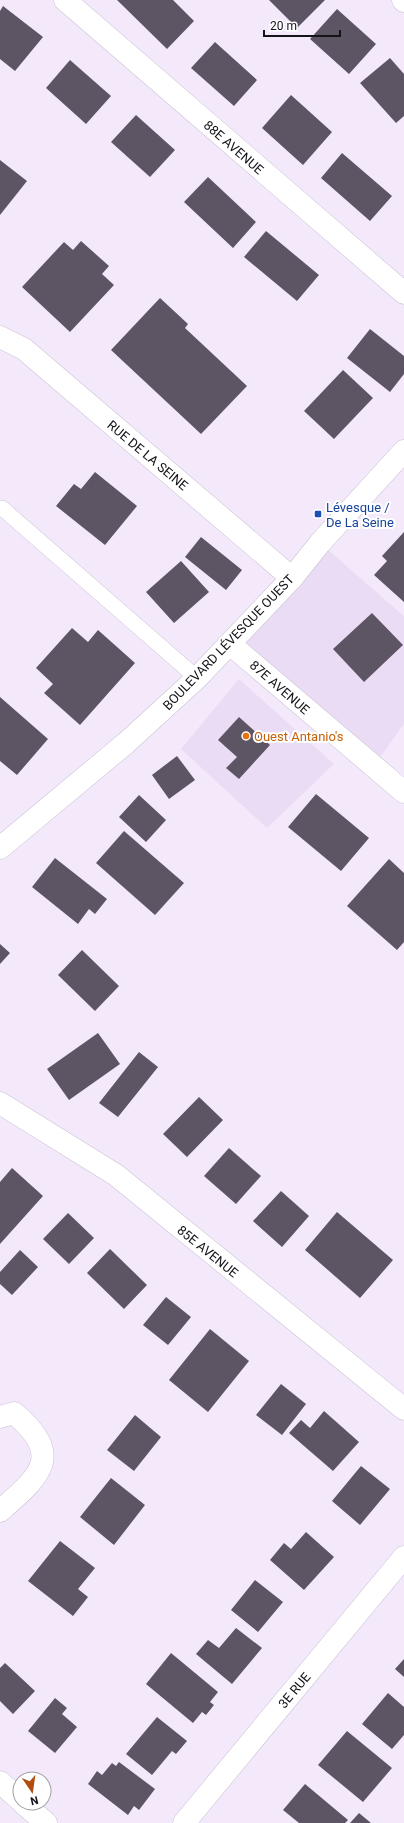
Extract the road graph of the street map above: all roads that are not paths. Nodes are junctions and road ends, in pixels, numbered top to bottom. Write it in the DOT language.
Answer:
graph roads {
  1 [pos="65,0"];
  2 [pos="404,293"];
  3 [pos="0,337"];
  4 [pos="404,451"];
  5 [pos="2,508"];
  6 [pos="292,578"];
  7 [pos="230,644"];
  8 [pos="197,678"];
  9 [pos="404,792"];
  10 [pos="0,848"];
  11 [pos="1,1102"];
  12 [pos="404,1409"];
  13 [pos="0,1417"];
  14 [pos="0,1511"];
  15 [pos="404,1557"];
  16 [pos="0,1782"];
  17 [pos="12,1793"];
  18 [pos="33,1811"];
  19 [pos="46,1823"];
  20 [pos="184,1823"];
  1 -- 2 [label="street, 88E AVENUE"];
  3 -- 6 [label="street, RUE DE LA SEINE"];
  4 -- 6 [label="street, BOULEVARD LÉVESQUE OUEST"];
  5 -- 8 [label="lane"];
  6 -- 7 [label="street, BOULEVARD LÉVESQUE OUEST"];
  7 -- 8 [label="street, BOULEVARD LÉVESQUE OUEST"];
  7 -- 9 [label="street, 87E AVENUE"];
  8 -- 10 [label="street, BOULEVARD LÉVESQUE OUEST"];
  11 -- 12 [label="street, 85E AVENUE"];
  13 -- 14 [label="street"];
  15 -- 20 [label="street, 3E RUE"];
  16 -- 17 [label="street"];
  18 -- 19 [label="street"];
}
